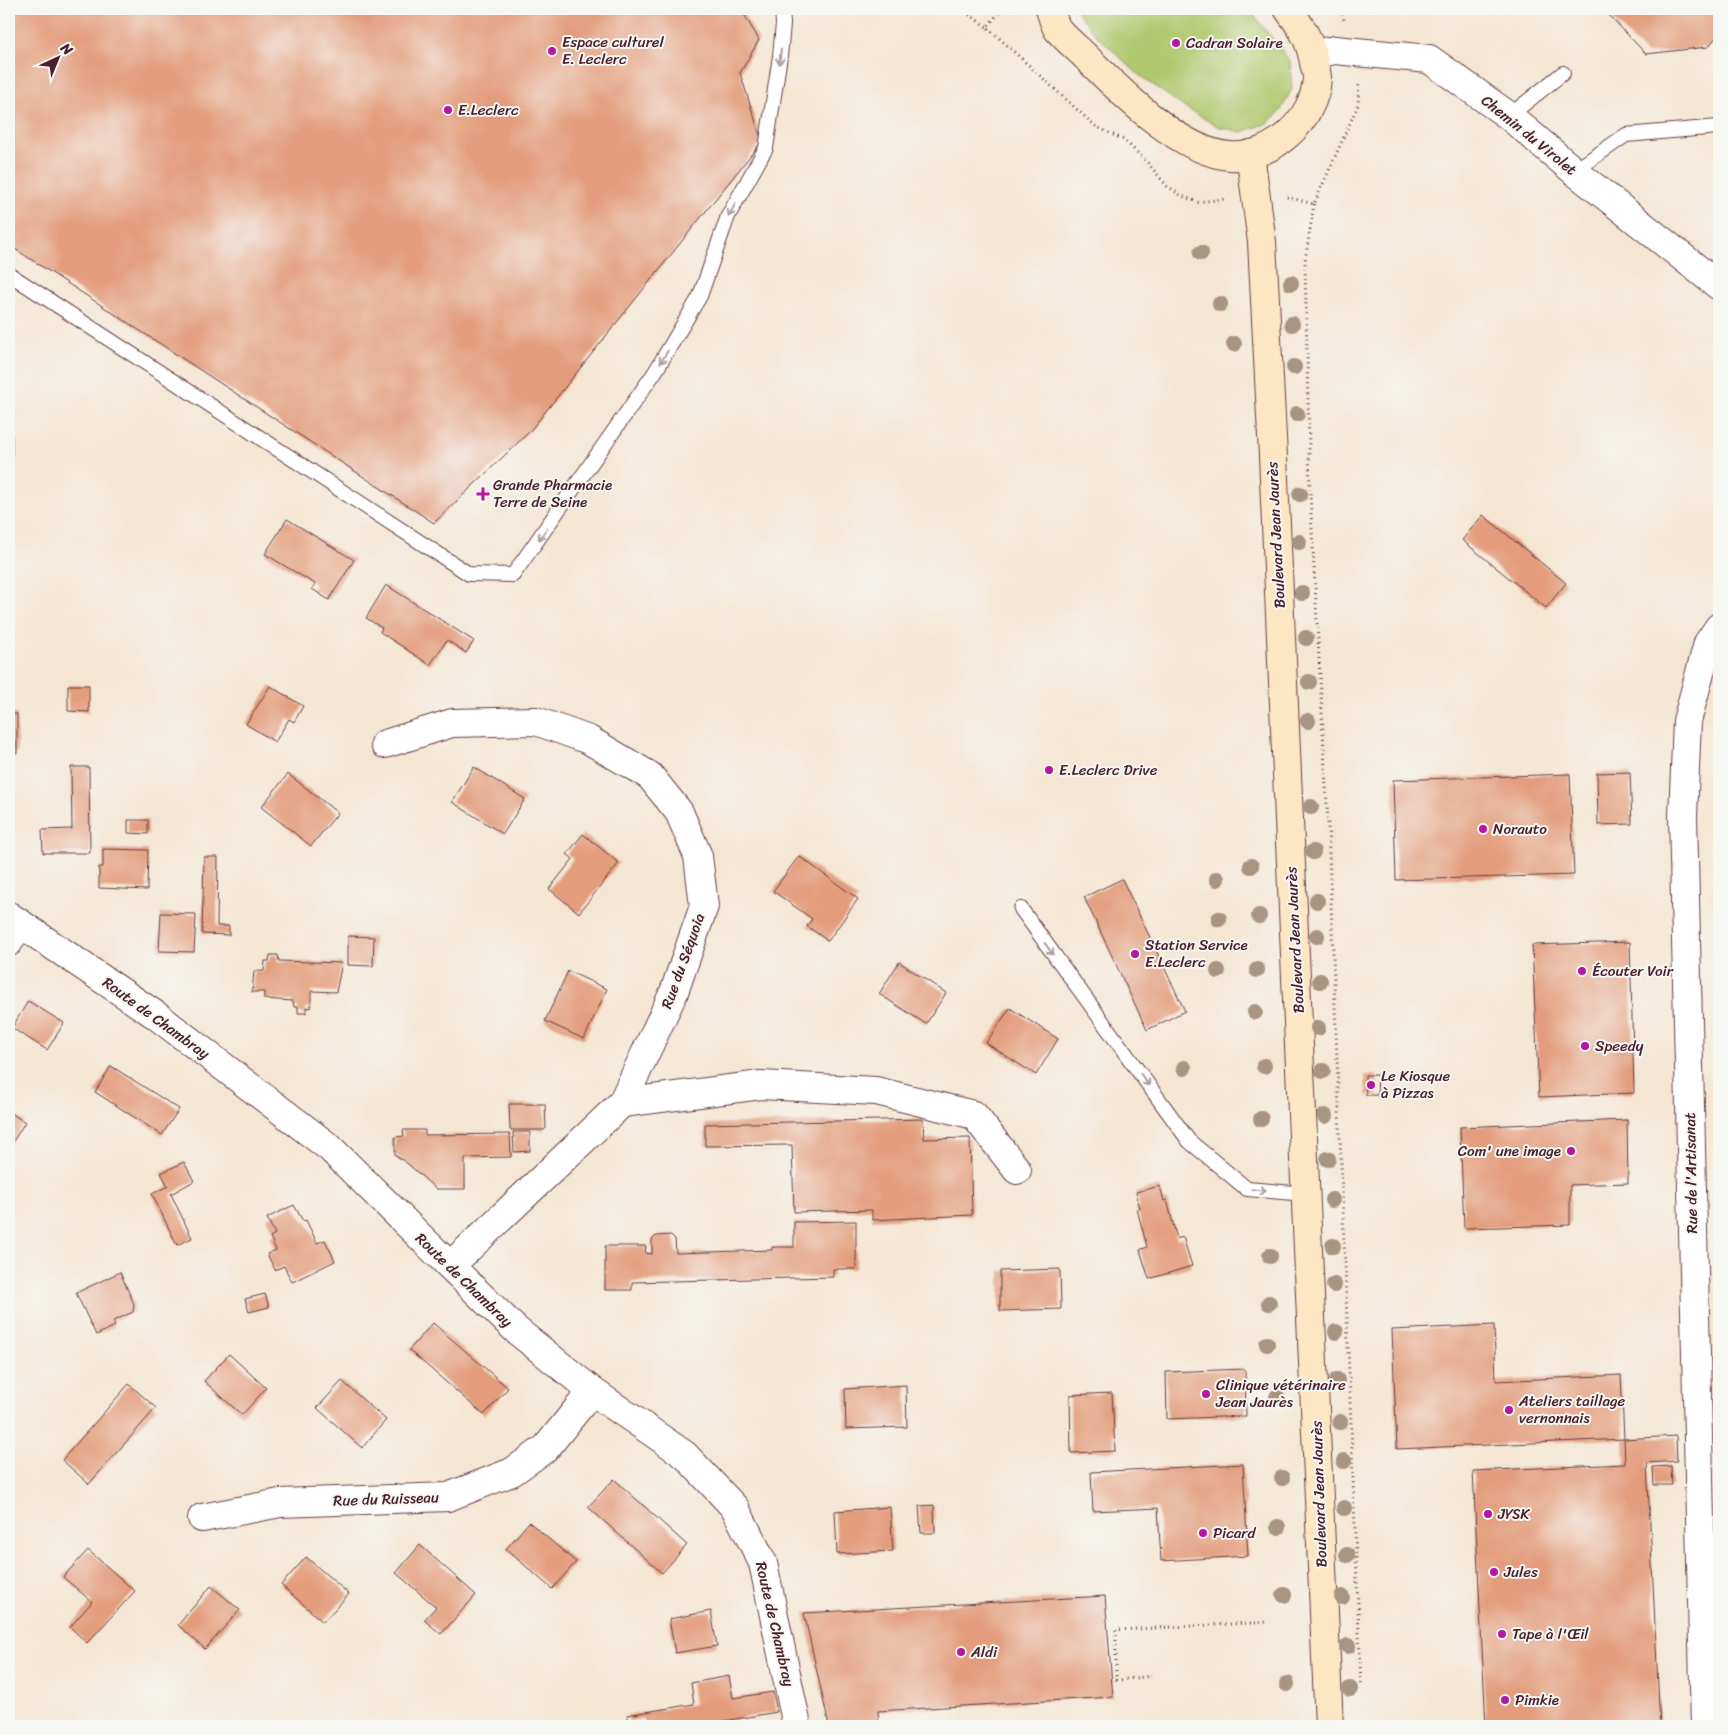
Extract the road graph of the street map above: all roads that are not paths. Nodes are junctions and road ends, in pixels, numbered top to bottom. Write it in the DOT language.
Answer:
graph roads {
  1 [pos="782,9"];
  2 [pos="1050,9"];
  3 [pos="1288,9"];
  4 [pos="1313,54"];
  5 [pos="1563,73"];
  6 [pos="1509,116"];
  7 [pos="1719,127"];
  8 [pos="1250,154"];
  9 [pos="1574,171"];
  10 [pos="9,274"];
  11 [pos="1719,286"];
  12 [pos="1719,627"];
  13 [pos="385,744"];
  14 [pos="1021,910"];
  15 [pos="12,927"];
  16 [pos="622,1103"];
  17 [pos="1017,1170"];
  18 [pos="1306,1194"];
  19 [pos="450,1266"];
  20 [pos="592,1390"];
  21 [pos="202,1518"];
  22 [pos="797,1726"];
  23 [pos="1329,1726"];
  24 [pos="1705,1726"];
  1 -- 10 [label="lane, one-way"];
  2 -- 8 [label="main road"];
  3 -- 4 [label="main road"];
  4 -- 6 [label="street, Chemin du Virolet"];
  4 -- 8 [label="main road"];
  5 -- 6 [label="lane"];
  6 -- 9 [label="street, Chemin du Virolet"];
  7 -- 9 [label="lane"];
  8 -- 18 [label="main road, Boulevard Jean Jaurès"];
  9 -- 11 [label="street, Chemin du Virolet"];
  12 -- 24 [label="street, Rue de l'Artisanat"];
  13 -- 16 [label="street, Rue du Séquoia"];
  14 -- 18 [label="lane, one-way"];
  15 -- 19 [label="street, Route de Chambray"];
  16 -- 17 [label="street"];
  16 -- 19 [label="street, Rue du Séquoia"];
  18 -- 23 [label="main road, Boulevard Jean Jaurès"];
  19 -- 20 [label="street, Route de Chambray"];
  20 -- 21 [label="street, Rue du Ruisseau"];
  20 -- 22 [label="street, Route de Chambray"];
}
